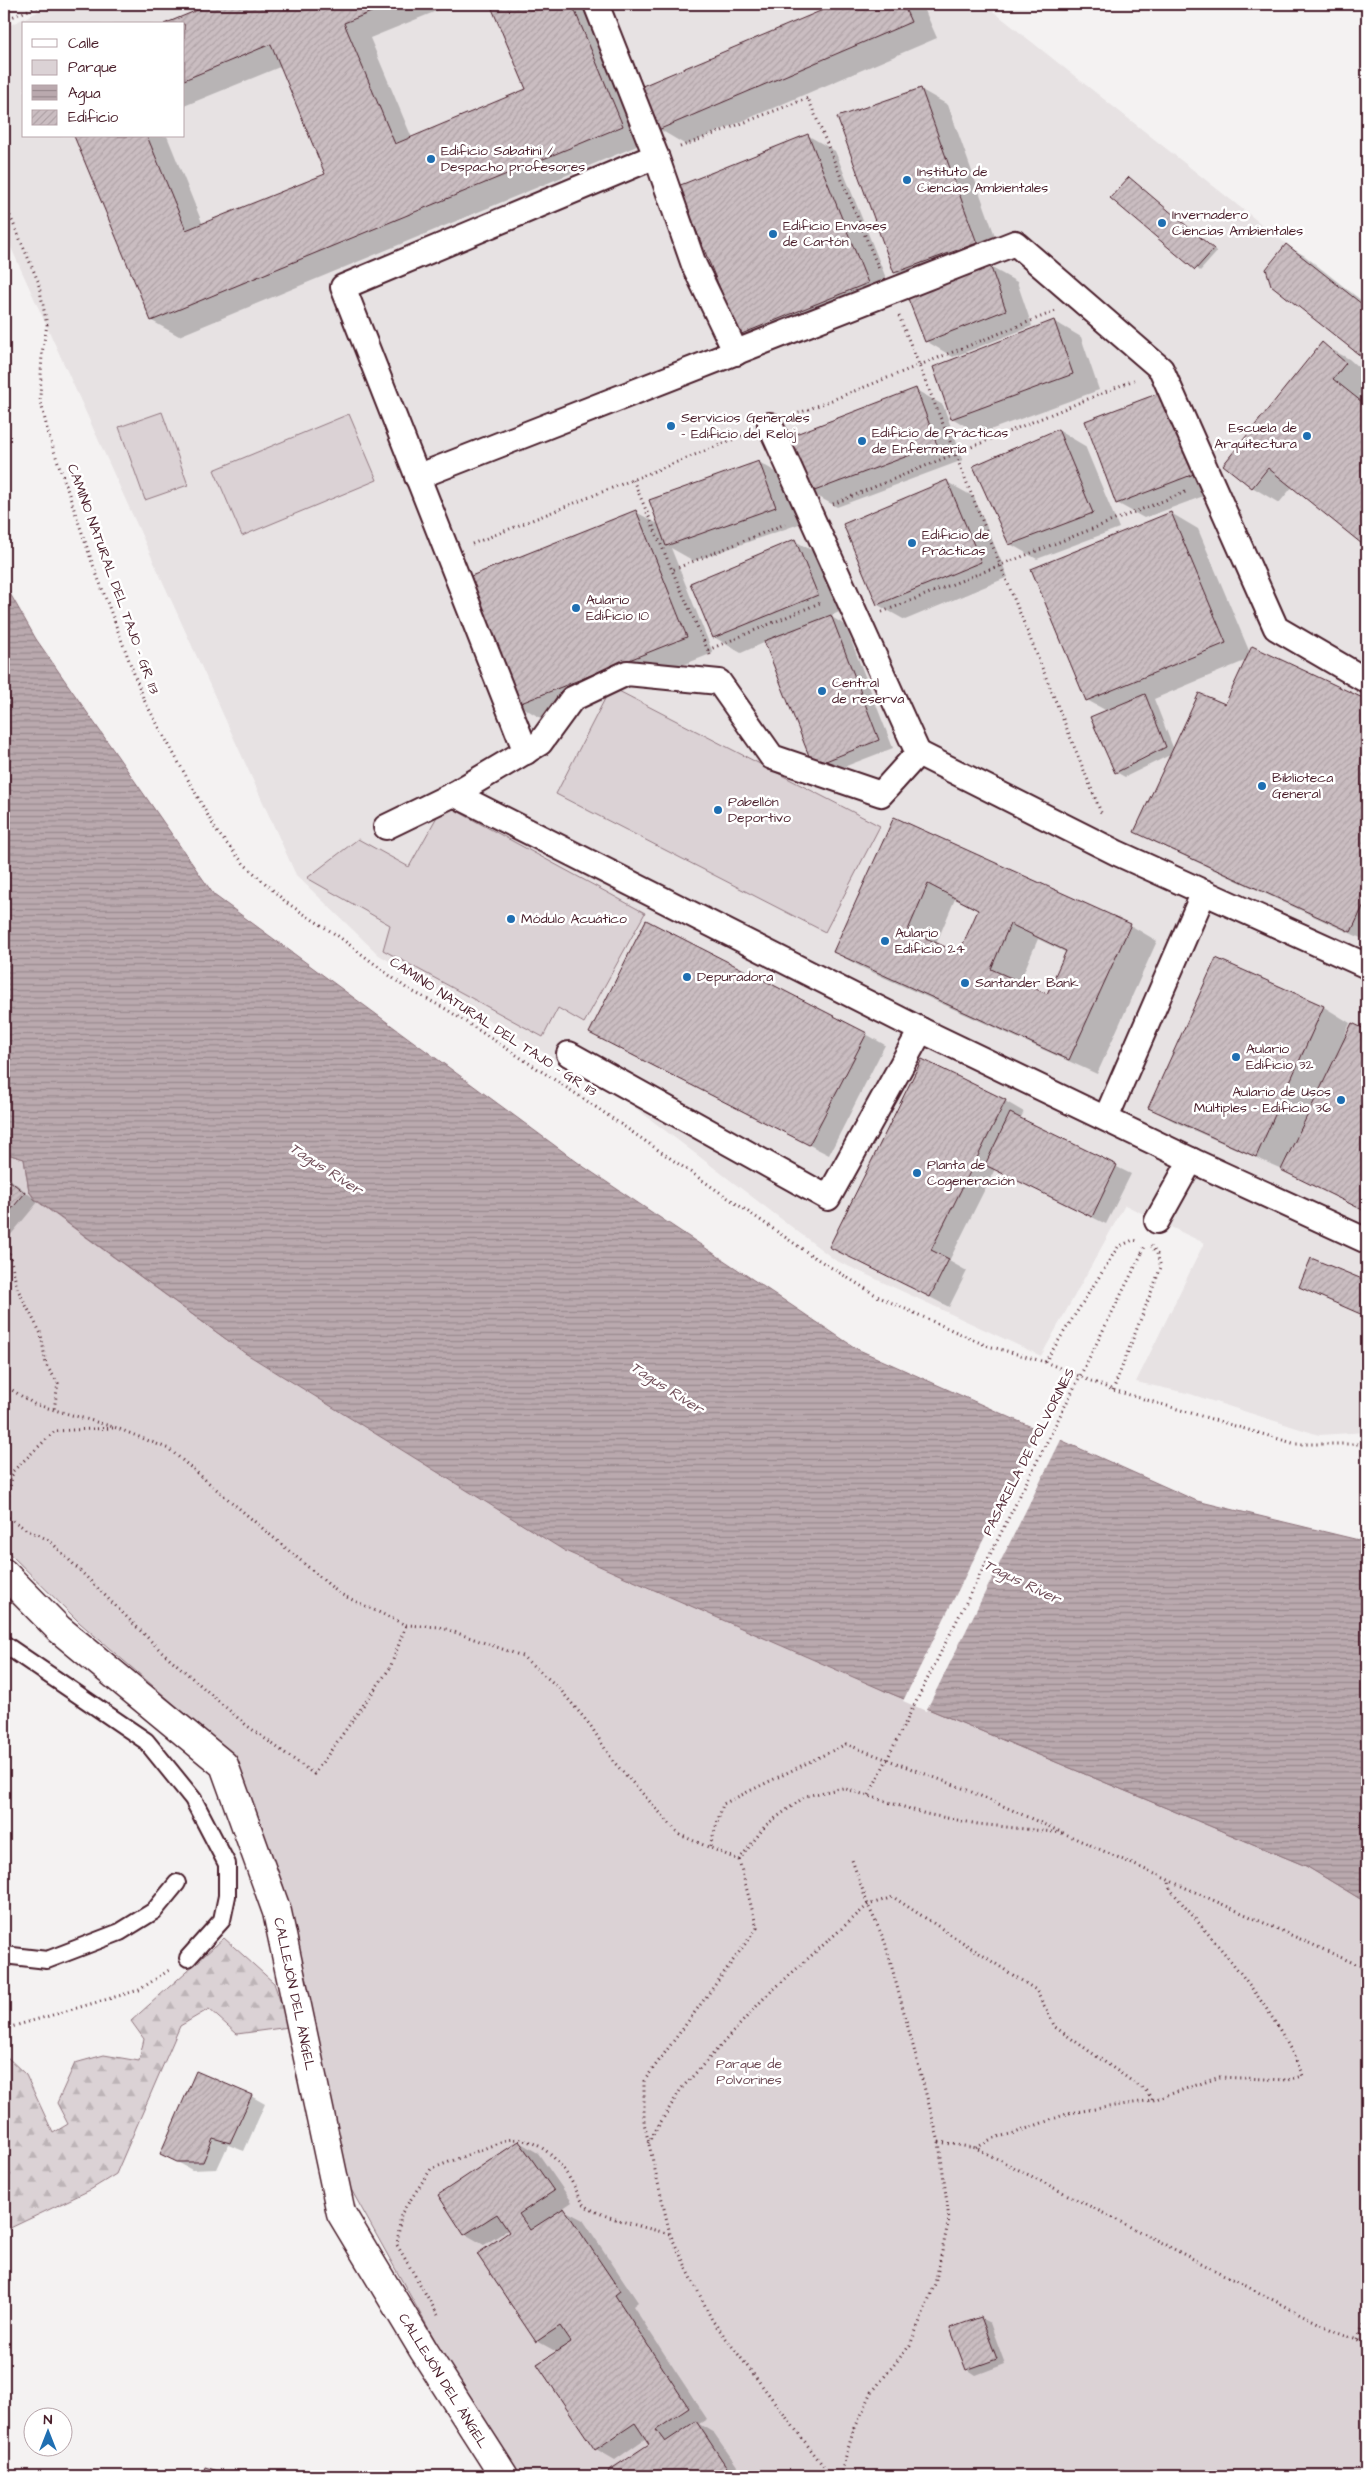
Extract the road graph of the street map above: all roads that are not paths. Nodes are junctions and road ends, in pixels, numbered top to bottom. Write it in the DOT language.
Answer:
graph roads {
  1 [pos="596,4"];
  2 [pos="656,156"];
  3 [pos="736,353"];
  4 [pos="770,425"];
  5 [pos="417,477"];
  6 [pos="1367,681"];
  7 [pos="526,752"];
  8 [pos="918,753"];
  9 [pos="454,794"];
  10 [pos="386,827"];
  11 [pos="1204,892"];
  12 [pos="1367,966"];
  13 [pos="921,1030"];
  14 [pos="569,1054"];
  15 [pos="1106,1118"];
  16 [pos="1191,1160"];
  17 [pos="1157,1221"];
  18 [pos="1367,1241"];
  19 [pos="4,1573"];
  20 [pos="4,1644"];
  21 [pos="177,1883"];
  22 [pos="4,1955"];
  23 [pos="188,1958"];
  24 [pos="504,2476"];
  1 -- 2 [label="street"];
  2 -- 3 [label="street"];
  2 -- 5 [label="street"];
  3 -- 5 [label="street"];
  3 -- 6 [label="street"];
  4 -- 8 [label="street"];
  5 -- 7 [label="street"];
  7 -- 8 [label="street"];
  7 -- 9 [label="street"];
  8 -- 11 [label="street"];
  9 -- 10 [label="street"];
  9 -- 13 [label="street"];
  11 -- 12 [label="street"];
  11 -- 15 [label="street"];
  13 -- 14 [label="street"];
  13 -- 15 [label="street"];
  15 -- 16 [label="street"];
  16 -- 17 [label="street"];
  16 -- 18 [label="street"];
  19 -- 24 [label="street, CALLEJÓN DEL ÁNGEL"];
  20 -- 23 [label="lane"];
  21 -- 22 [label="lane"];
}
